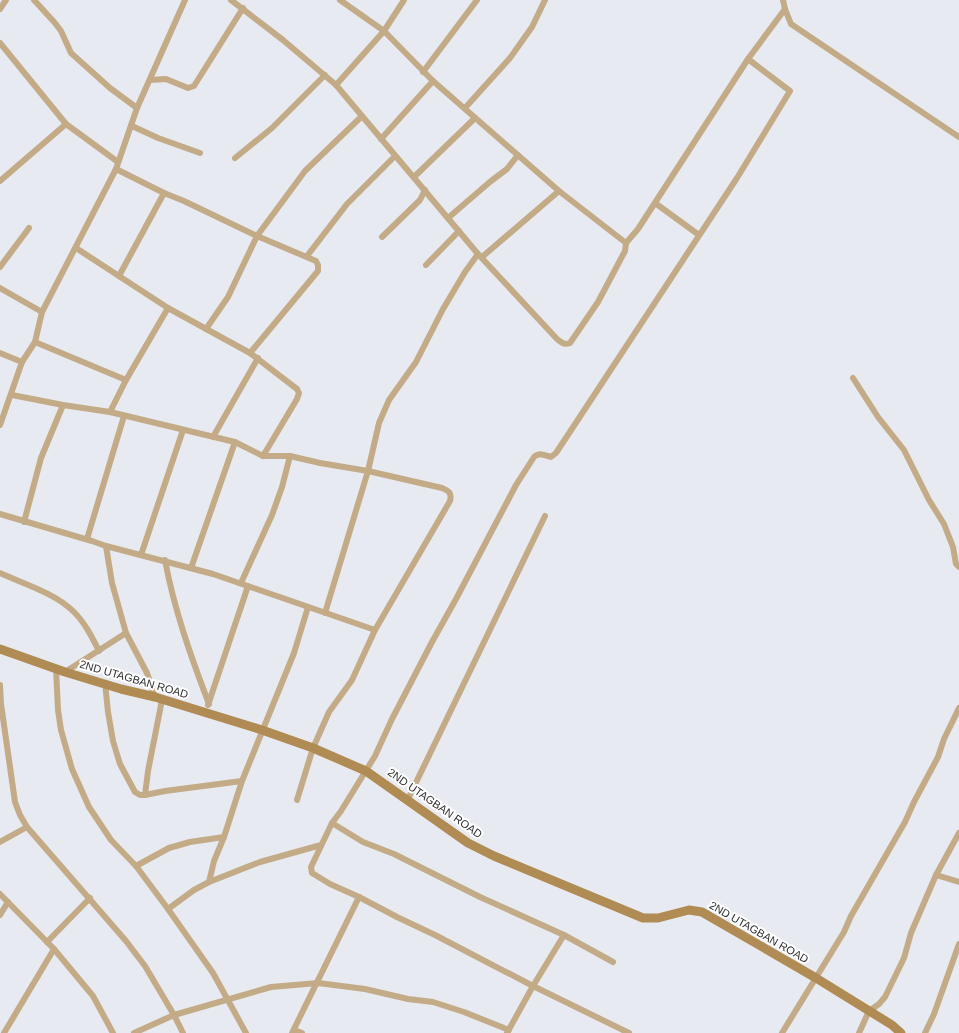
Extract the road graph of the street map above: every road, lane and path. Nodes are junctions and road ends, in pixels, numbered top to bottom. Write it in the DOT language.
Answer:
graph roads {
  1 [pos="6,0"];
  2 [pos="34,0"];
  3 [pos="185,0"];
  4 [pos="232,0"];
  5 [pos="340,0"];
  6 [pos="404,0"];
  7 [pos="477,0"];
  8 [pos="545,0"];
  9 [pos="783,0"];
  10 [pos="243,8"];
  11 [pos="0,9"];
  12 [pos="785,9"];
  13 [pos="384,31"];
  14 [pos="0,43"];
  15 [pos="748,59"];
  16 [pos="423,72"];
  17 [pos="324,75"];
  18 [pos="150,80"];
  19 [pos="433,82"];
  20 [pos="336,85"];
  21 [pos="137,108"];
  22 [pos="465,108"];
  23 [pos="362,116"];
  24 [pos="475,118"];
  25 [pos="66,124"];
  26 [pos="132,126"];
  27 [pos="959,137"];
  28 [pos="381,139"];
  29 [pos="200,154"];
  30 [pos="518,155"];
  31 [pos="396,156"];
  32 [pos="235,158"];
  33 [pos="118,162"];
  34 [pos="116,169"];
  35 [pos="414,178"];
  36 [pos="0,180"];
  37 [pos="425,190"];
  38 [pos="559,191"];
  39 [pos="164,193"];
  40 [pos="655,203"];
  41 [pos="448,218"];
  42 [pos="29,228"];
  43 [pos="459,231"];
  44 [pos="699,235"];
  45 [pos="257,236"];
  46 [pos="382,237"];
  47 [pos="626,243"];
  48 [pos="76,248"];
  49 [pos="307,256"];
  50 [pos="480,256"];
  51 [pos="426,264"];
  52 [pos="0,267"];
  53 [pos="119,276"];
  54 [pos="0,288"];
  55 [pos="168,308"];
  56 [pos="42,312"];
  57 [pos="206,329"];
  58 [pos="35,342"];
  59 [pos="0,353"];
  60 [pos="250,353"];
  61 [pos="258,358"];
  62 [pos="22,362"];
  63 [pos="852,378"];
  64 [pos="126,380"];
  65 [pos="12,395"];
  66 [pos="63,405"];
  67 [pos="110,412"];
  68 [pos="124,416"];
  69 [pos="0,425"];
  70 [pos="183,430"];
  71 [pos="213,437"];
  72 [pos="235,442"];
  73 [pos="263,456"];
  74 [pos="290,456"];
  75 [pos="368,471"];
  76 [pos="0,514"];
  77 [pos="545,516"];
  78 [pos="24,522"];
  79 [pos="87,539"];
  80 [pos="106,546"];
  81 [pos="141,555"];
  82 [pos="165,560"];
  83 [pos="959,567"];
  84 [pos="191,568"];
  85 [pos="0,573"];
  86 [pos="242,583"];
  87 [pos="248,586"];
  88 [pos="308,607"];
  89 [pos="325,613"];
  90 [pos="375,630"];
  91 [pos="126,633"];
  92 [pos="0,649"];
  93 [pos="99,651"];
  94 [pos="56,668"];
  95 [pos="65,672"];
  96 [pos="105,683"];
  97 [pos="0,685"];
  98 [pos="158,698"];
  99 [pos="207,708"];
  100 [pos="959,708"];
  101 [pos="262,730"];
  102 [pos="313,748"];
  103 [pos="366,771"];
  104 [pos="242,781"];
  105 [pos="146,795"];
  106 [pos="408,799"];
  107 [pos="297,800"];
  108 [pos="332,823"];
  109 [pos="27,827"];
  110 [pos="959,833"];
  111 [pos="224,836"];
  112 [pos="0,842"];
  113 [pos="321,845"];
  114 [pos="136,866"];
  115 [pos="936,875"];
  116 [pos="209,882"];
  117 [pos="959,882"];
  118 [pos="0,894"];
  119 [pos="359,897"];
  120 [pos="90,898"];
  121 [pos="8,902"];
  122 [pos="168,909"];
  123 [pos="0,915"];
  124 [pos="564,935"];
  125 [pos="47,942"];
  126 [pos="959,944"];
  127 [pos="54,949"];
  128 [pos="613,962"];
  129 [pos="816,978"];
  130 [pos="318,982"];
  131 [pos="533,986"];
  132 [pos="228,1000"];
  133 [pos="869,1012"];
  134 [pos="174,1015"];
  135 [pos="508,1031"];
  136 [pos="293,1032"];
  137 [pos="2,1033"];
  138 [pos="113,1033"];
  139 [pos="134,1033"];
  140 [pos="183,1033"];
  141 [pos="246,1033"];
  142 [pos="302,1033"];
  143 [pos="629,1033"];
  144 [pos="782,1033"];
  145 [pos="859,1033"];
  146 [pos="901,1033"];
  147 [pos="925,1033"];
  1 -- 11 [label="street"];
  2 -- 21 [label="street"];
  3 -- 18 [label="street"];
  4 -- 10 [label="street"];
  5 -- 13 [label="street"];
  6 -- 13 [label="street"];
  7 -- 16 [label="street"];
  8 -- 22 [label="street"];
  9 -- 12 [label="street"];
  10 -- 17 [label="street"];
  10 -- 18 [label="street"];
  12 -- 15 [label="street"];
  12 -- 27 [label="street"];
  13 -- 16 [label="street"];
  13 -- 20 [label="street"];
  14 -- 25 [label="street"];
  15 -- 40 [label="street"];
  15 -- 44 [label="street"];
  16 -- 19 [label="street"];
  17 -- 20 [label="street"];
  17 -- 32 [label="street"];
  18 -- 21 [label="street"];
  19 -- 22 [label="street"];
  19 -- 28 [label="street"];
  20 -- 23 [label="street"];
  21 -- 26 [label="street"];
  22 -- 24 [label="street"];
  23 -- 28 [label="street"];
  23 -- 45 [label="street"];
  24 -- 30 [label="street"];
  24 -- 35 [label="street"];
  25 -- 33 [label="street"];
  25 -- 36 [label="street"];
  26 -- 29 [label="street"];
  26 -- 33 [label="street"];
  28 -- 31 [label="street"];
  30 -- 38 [label="street"];
  30 -- 41 [label="street"];
  31 -- 35 [label="street"];
  31 -- 49 [label="street"];
  33 -- 34 [label="street"];
  34 -- 39 [label="street"];
  34 -- 48 [label="street"];
  35 -- 37 [label="street"];
  37 -- 41 [label="street"];
  37 -- 46 [label="street"];
  38 -- 47 [label="street"];
  38 -- 50 [label="street"];
  39 -- 45 [label="street"];
  39 -- 53 [label="street"];
  40 -- 44 [label="street"];
  40 -- 47 [label="street"];
  41 -- 43 [label="street"];
  42 -- 52 [label="street"];
  43 -- 50 [label="street"];
  43 -- 51 [label="street"];
  44 -- 103 [label="street"];
  45 -- 49 [label="street"];
  45 -- 57 [label="street"];
  47 -- 50 [label="street"];
  48 -- 53 [label="street"];
  48 -- 56 [label="street"];
  49 -- 60 [label="street"];
  50 -- 75 [label="street"];
  53 -- 55 [label="street"];
  54 -- 56 [label="street"];
  55 -- 57 [label="street"];
  55 -- 64 [label="street"];
  56 -- 58 [label="street"];
  57 -- 60 [label="street"];
  58 -- 62 [label="street"];
  58 -- 64 [label="street"];
  59 -- 62 [label="street"];
  60 -- 61 [label="street"];
  61 -- 71 [label="street"];
  61 -- 73 [label="street"];
  62 -- 65 [label="street"];
  63 -- 83 [label="street"];
  64 -- 67 [label="street"];
  65 -- 66 [label="street"];
  65 -- 69 [label="street"];
  66 -- 67 [label="street"];
  66 -- 78 [label="street"];
  67 -- 68 [label="street"];
  68 -- 70 [label="street"];
  68 -- 79 [label="street"];
  70 -- 71 [label="street"];
  70 -- 81 [label="street"];
  71 -- 72 [label="street"];
  72 -- 73 [label="street"];
  72 -- 84 [label="street"];
  73 -- 74 [label="street"];
  74 -- 75 [label="street"];
  74 -- 86 [label="street"];
  75 -- 89 [label="street"];
  75 -- 90 [label="street"];
  76 -- 78 [label="street"];
  77 -- 106 [label="street"];
  78 -- 79 [label="street"];
  79 -- 80 [label="street"];
  80 -- 81 [label="street"];
  80 -- 91 [label="street"];
  81 -- 82 [label="street"];
  82 -- 84 [label="street"];
  82 -- 99 [label="street"];
  84 -- 86 [label="street"];
  85 -- 93 [label="street"];
  86 -- 87 [label="street"];
  87 -- 88 [label="street"];
  87 -- 99 [label="street"];
  88 -- 89 [label="street"];
  88 -- 101 [label="street"];
  89 -- 90 [label="street"];
  90 -- 102 [label="street"];
  91 -- 93 [label="street"];
  91 -- 98 [label="street"];
  92 -- 94 [label="street, 2ND UTAGBAN ROAD"];
  93 -- 95 [label="street"];
  94 -- 95 [label="street, 2ND UTAGBAN ROAD"];
  94 -- 114 [label="street"];
  95 -- 96 [label="street, 2ND UTAGBAN ROAD"];
  96 -- 98 [label="street, 2ND UTAGBAN ROAD"];
  96 -- 105 [label="street"];
  97 -- 109 [label="street"];
  98 -- 99 [label="street, 2ND UTAGBAN ROAD"];
  98 -- 105 [label="street"];
  99 -- 101 [label="street, 2ND UTAGBAN ROAD"];
  100 -- 129 [label="street"];
  101 -- 102 [label="street, 2ND UTAGBAN ROAD"];
  101 -- 104 [label="street"];
  102 -- 103 [label="street, 2ND UTAGBAN ROAD"];
  102 -- 107 [label="street"];
  103 -- 106 [label="street, 2ND UTAGBAN ROAD"];
  103 -- 108 [label="street"];
  104 -- 105 [label="street"];
  104 -- 111 [label="street"];
  106 -- 129 [label="street, 2ND UTAGBAN ROAD"];
  108 -- 113 [label="street"];
  108 -- 124 [label="street"];
  109 -- 112 [label="street"];
  109 -- 120 [label="street"];
  110 -- 115 [label="street"];
  111 -- 114 [label="street"];
  111 -- 116 [label="street"];
  113 -- 116 [label="street"];
  113 -- 119 [label="street"];
  114 -- 122 [label="street"];
  115 -- 117 [label="street"];
  115 -- 133 [label="street"];
  116 -- 122 [label="street"];
  118 -- 121 [label="street"];
  119 -- 130 [label="street"];
  119 -- 131 [label="street"];
  120 -- 125 [label="street"];
  120 -- 134 [label="street"];
  121 -- 123 [label="street"];
  121 -- 125 [label="street"];
  122 -- 132 [label="street"];
  124 -- 128 [label="street"];
  124 -- 131 [label="street"];
  125 -- 127 [label="street"];
  126 -- 147 [label="street"];
  127 -- 137 [label="street"];
  127 -- 138 [label="street"];
  129 -- 133 [label="street, 2ND UTAGBAN ROAD"];
  129 -- 144 [label="street"];
  130 -- 132 [label="street"];
  130 -- 135 [label="street"];
  130 -- 136 [label="street"];
  131 -- 135 [label="street"];
  131 -- 143 [label="street"];
  132 -- 134 [label="street"];
  132 -- 141 [label="street"];
  133 -- 145 [label="street"];
  133 -- 146 [label="street, 2ND UTAGBAN ROAD"];
  134 -- 139 [label="street"];
  134 -- 140 [label="street"];
  136 -- 142 [label="street"];
}
